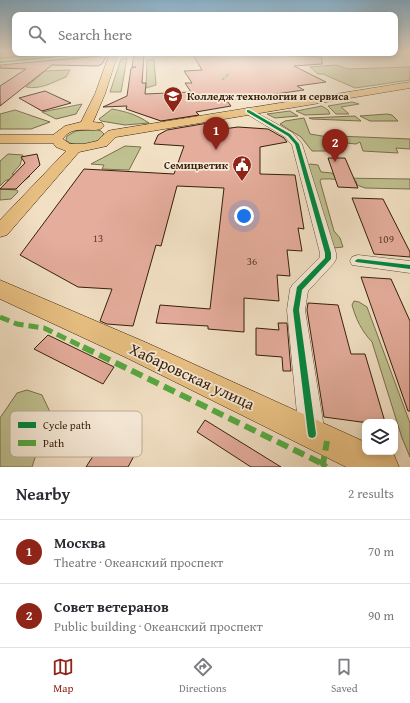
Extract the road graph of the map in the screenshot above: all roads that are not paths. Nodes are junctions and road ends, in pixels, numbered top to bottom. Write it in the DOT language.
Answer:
graph roads {
  1 [pos="107,74"];
  2 [pos="410,85"];
  3 [pos="248,111"];
  4 [pos="85,126"];
  5 [pos="112,134"];
  6 [pos="0,139"];
  7 [pos="56,139"];
  8 [pos="76,148"];
  9 [pos="0,231"];
  10 [pos="358,261"];
  11 [pos="410,268"];
  12 [pos="0,290"];
  13 [pos="312,434"];
  14 [pos="382,467"];
  1 -- 4 [label="main road"];
  2 -- 3 [label="main road"];
  3 -- 5 [label="main road"];
  3 -- 13 [label="street"];
  4 -- 5 [label="main road"];
  4 -- 7 [label="main road"];
  5 -- 8 [label="main road"];
  6 -- 7 [label="main road"];
  7 -- 8 [label="main road"];
  8 -- 9 [label="main road"];
  10 -- 11 [label="street"];
  12 -- 13 [label="main road, Хабаровская улица"];
  13 -- 14 [label="main road, Хабаровская улица"];
}
